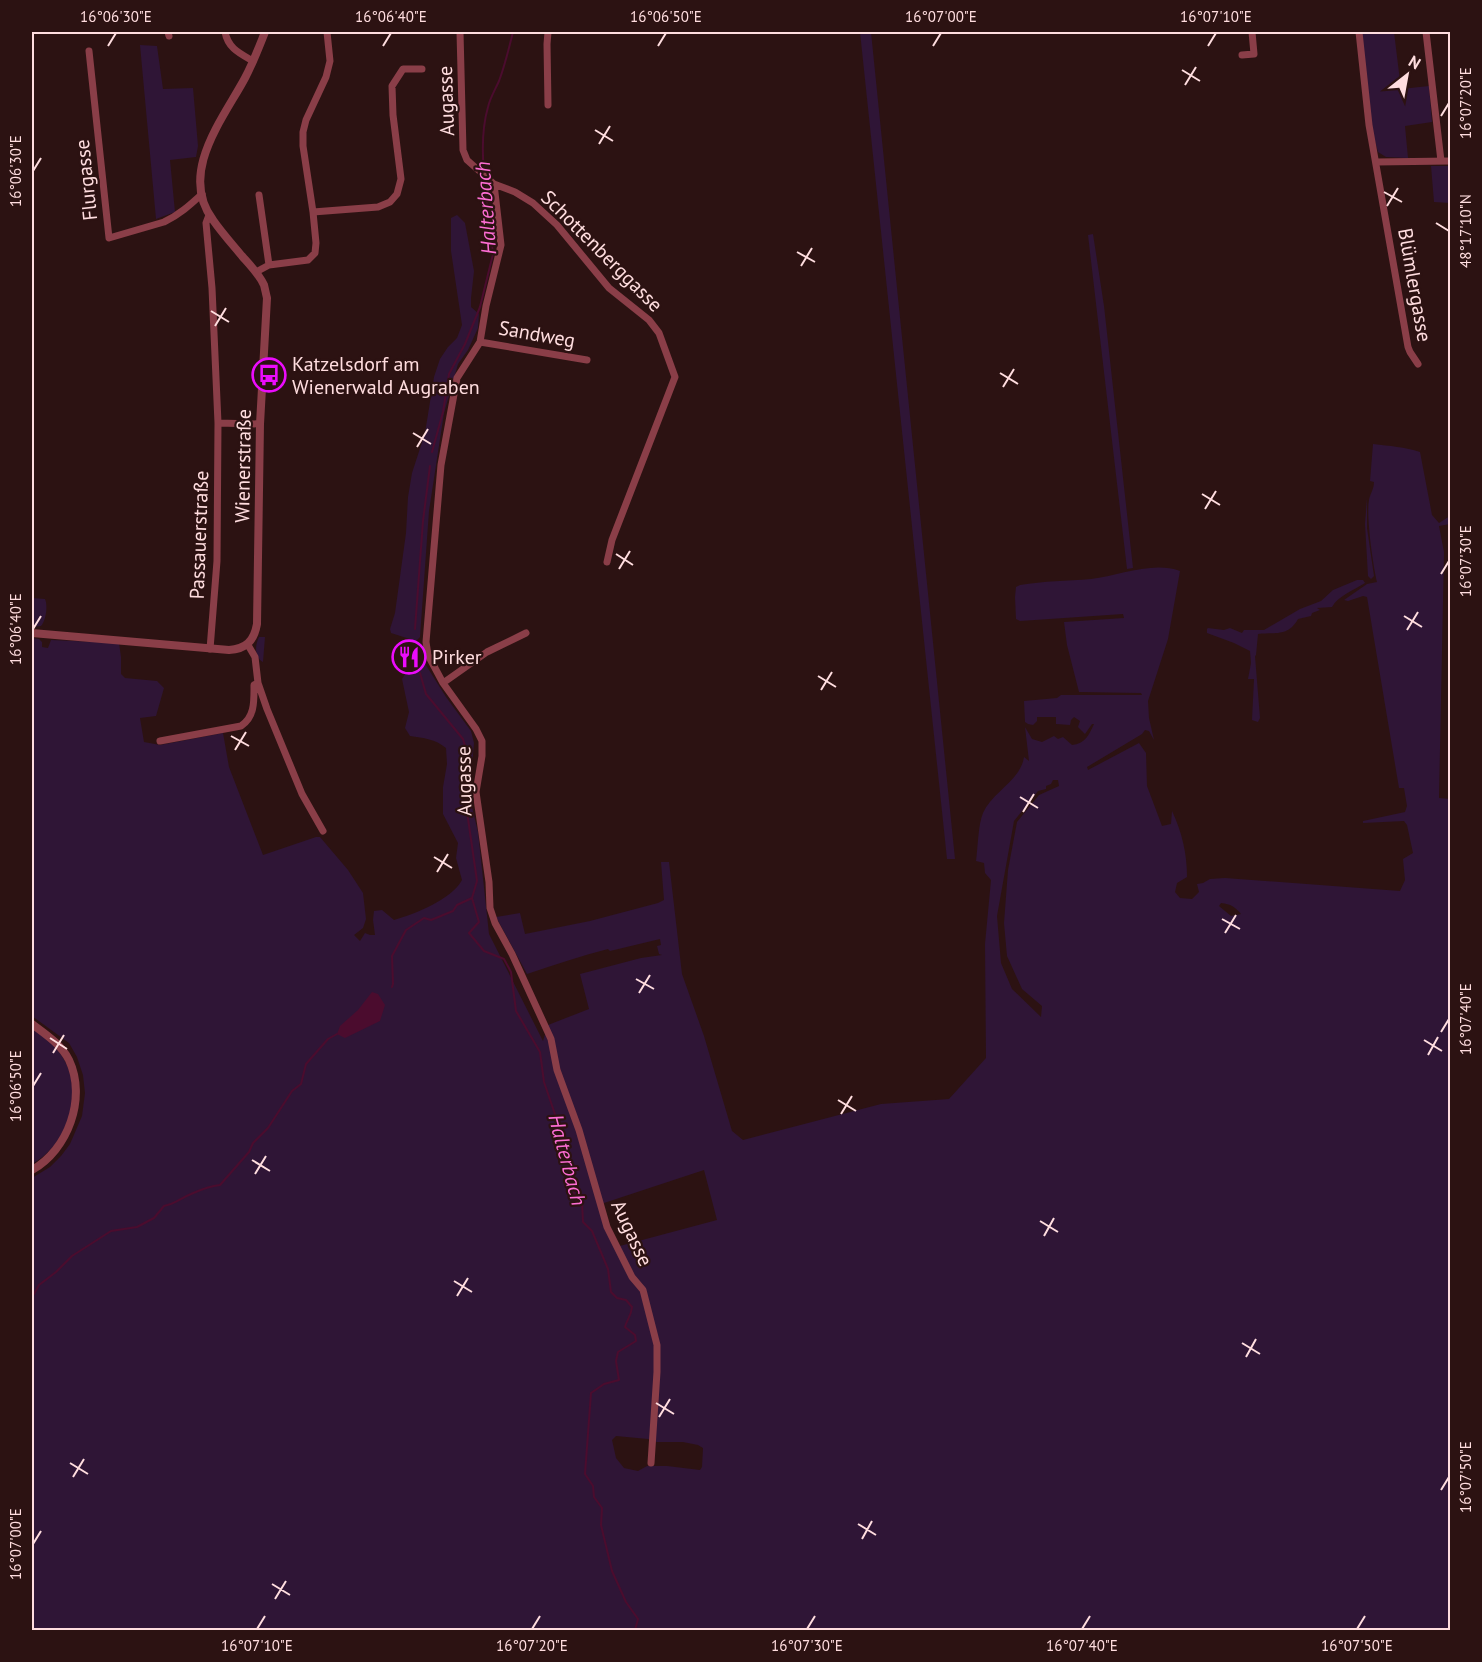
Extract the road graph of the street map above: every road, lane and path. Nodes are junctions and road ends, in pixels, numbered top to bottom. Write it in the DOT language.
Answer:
graph roads {
  1 [pos="225,32"];
  2 [pos="265,32"];
  3 [pos="327,32"];
  4 [pos="460,32"];
  5 [pos="548,32"];
  6 [pos="1252,32"];
  7 [pos="1359,32"];
  8 [pos="1426,32"];
  9 [pos="89,51"];
  10 [pos="1242,55"];
  11 [pos="253,61"];
  12 [pos="423,69"];
  13 [pos="548,105"];
  14 [pos="1441,161"];
  15 [pos="1450,161"];
  16 [pos="1376,162"];
  17 [pos="492,182"];
  18 [pos="202,194"];
  19 [pos="259,195"];
  20 [pos="313,212"];
  21 [pos="209,215"];
  22 [pos="269,265"];
  23 [pos="256,272"];
  24 [pos="480,342"];
  25 [pos="588,360"];
  26 [pos="1418,364"];
  27 [pos="218,423"];
  28 [pos="260,424"];
  29 [pos="607,562"];
  30 [pos="32,633"];
  31 [pos="526,633"];
  32 [pos="248,645"];
  33 [pos="210,649"];
  34 [pos="258,683"];
  35 [pos="443,683"];
  36 [pos="160,741"];
  37 [pos="323,831"];
  38 [pos="32,1024"];
  39 [pos="32,1170"];
  40 [pos="651,1463"];
  1 -- 11 [label="street"];
  2 -- 11 [label="street, Wienerstraße"];
  3 -- 20 [label="street"];
  4 -- 17 [label="street, Augasse"];
  5 -- 13 [label="street"];
  6 -- 10 [label="street"];
  7 -- 16 [label="street, Blümlergasse"];
  8 -- 14 [label="street"];
  9 -- 18 [label="street, Flurgasse"];
  11 -- 18 [label="street, Wienerstraße"];
  12 -- 20 [label="street"];
  14 -- 15 [label="street"];
  14 -- 16 [label="street"];
  16 -- 26 [label="street, Blümlergasse"];
  17 -- 24 [label="street, Augasse"];
  17 -- 29 [label="street, Schottenberggasse"];
  18 -- 21 [label="street, Wienerstraße"];
  19 -- 22 [label="street"];
  20 -- 22 [label="street"];
  21 -- 23 [label="street, Wienerstraße"];
  21 -- 27 [label="street, Passauerstraße"];
  22 -- 23 [label="street"];
  23 -- 28 [label="street, Wienerstraße"];
  24 -- 25 [label="street, Sandweg"];
  24 -- 35 [label="street, Augasse"];
  27 -- 28 [label="street"];
  27 -- 33 [label="street, Passauerstraße"];
  28 -- 32 [label="street, Wienerstraße"];
  30 -- 33 [label="street"];
  31 -- 35 [label="street"];
  32 -- 33 [label="street"];
  32 -- 34 [label="street"];
  34 -- 36 [label="street"];
  34 -- 37 [label="street"];
  35 -- 40 [label="street, Augasse"];
  38 -- 39 [label="street"];
}
